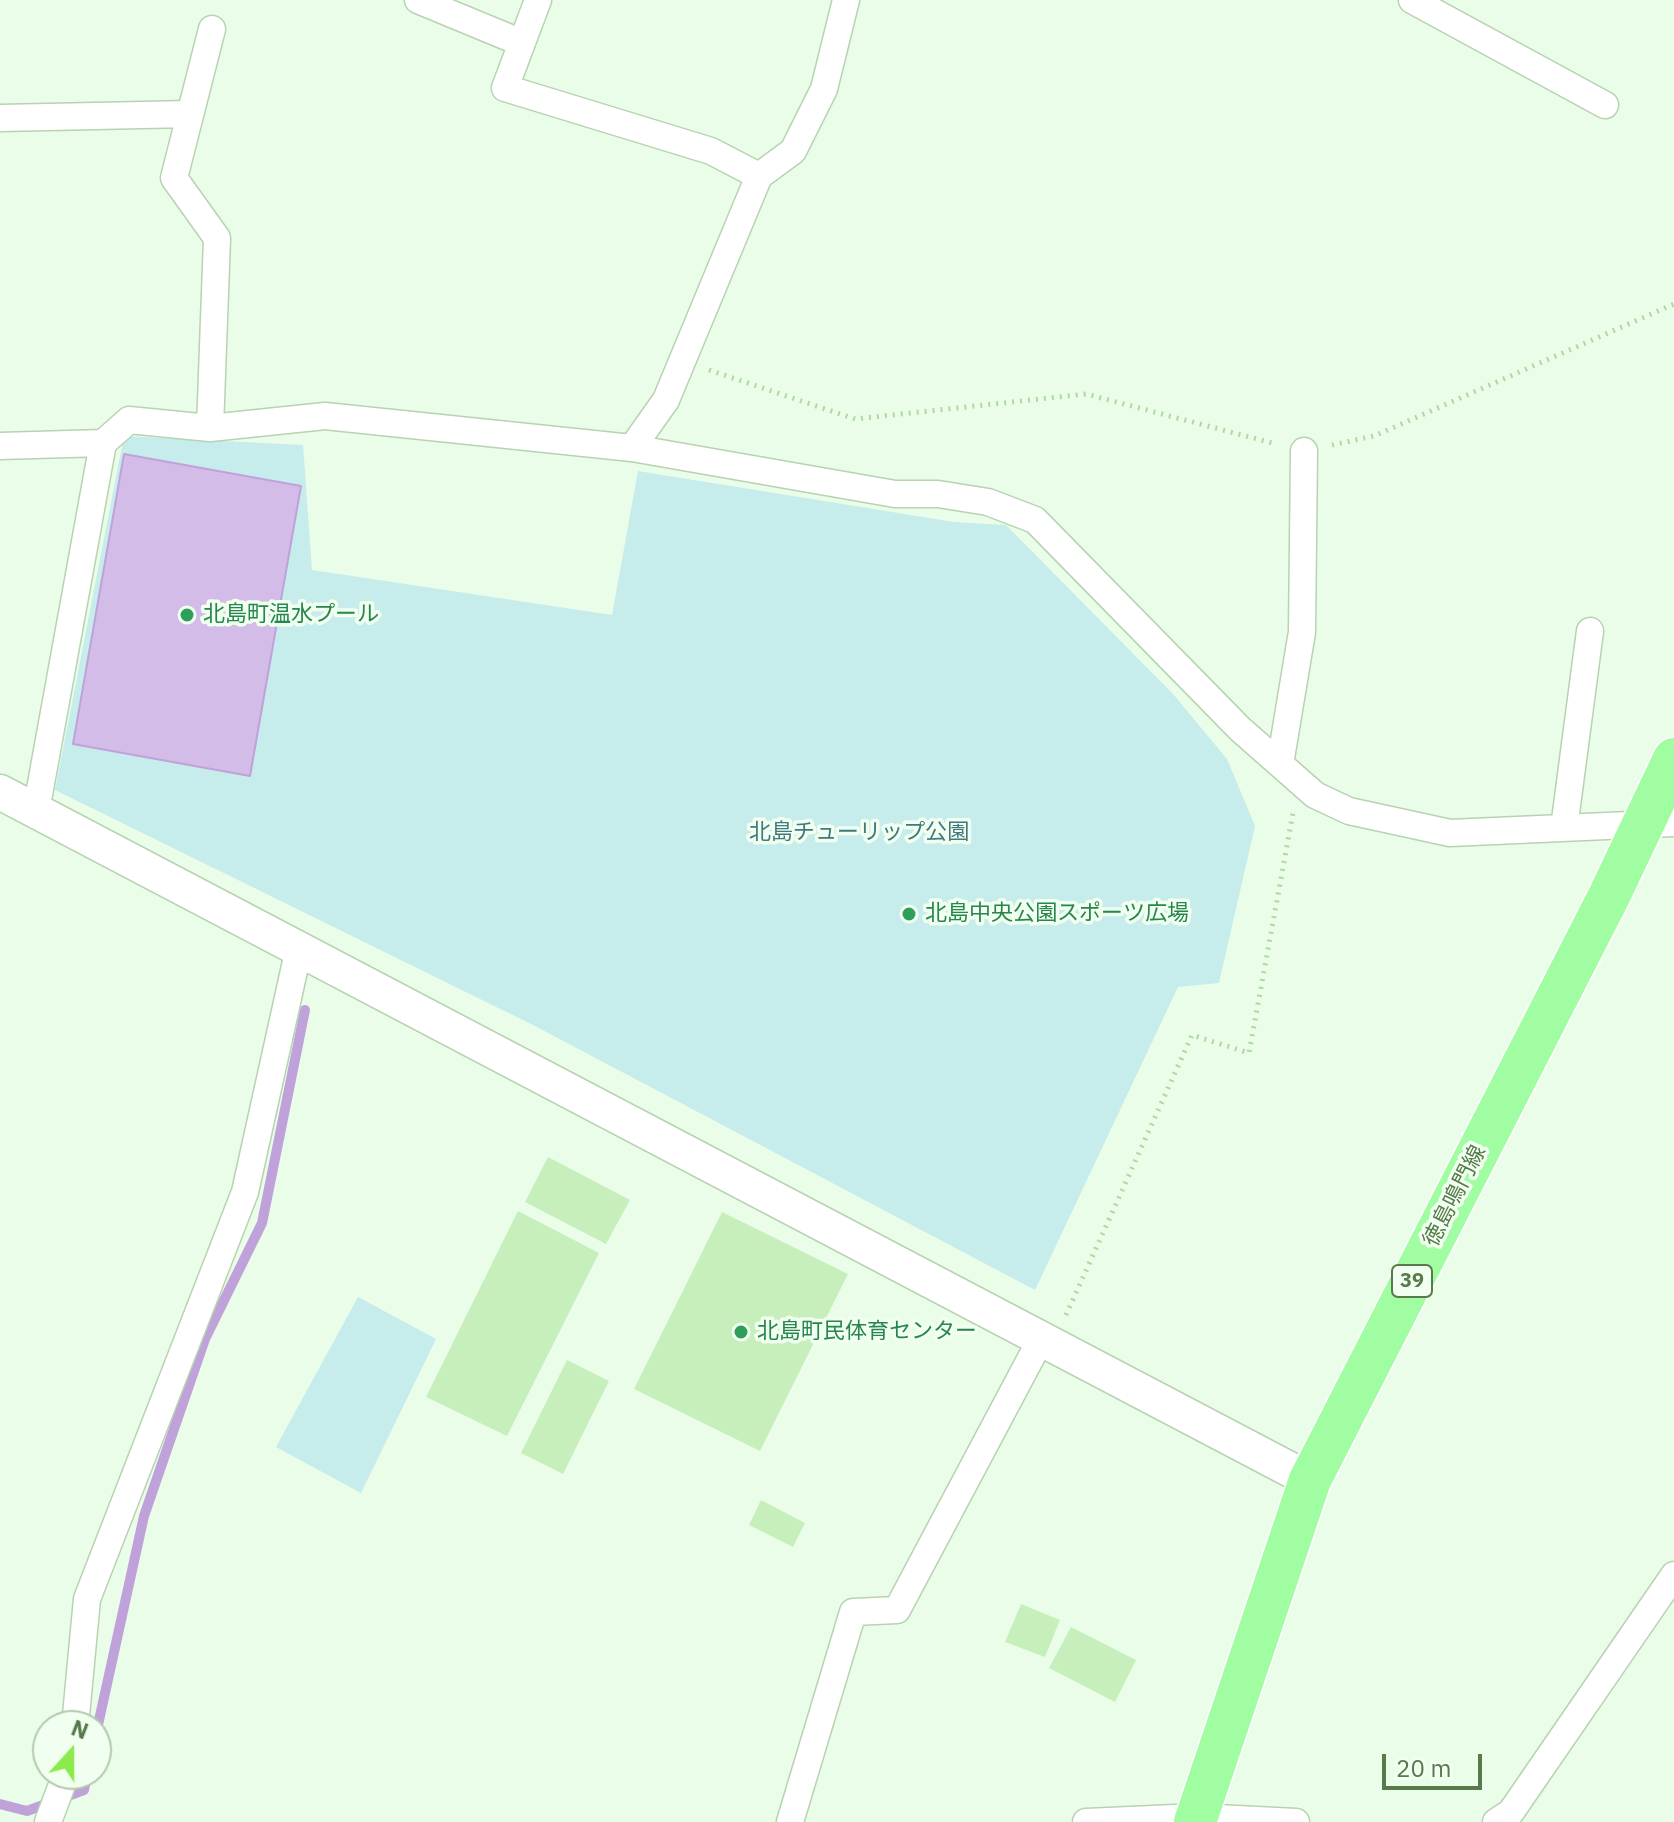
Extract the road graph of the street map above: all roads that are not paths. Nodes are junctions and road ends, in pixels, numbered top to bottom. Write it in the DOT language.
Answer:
graph roads {
  1 [pos="418,0"];
  2 [pos="538,0"];
  3 [pos="846,0"];
  4 [pos="1412,0"];
  5 [pos="212,29"];
  6 [pos="522,43"];
  7 [pos="1605,105"];
  8 [pos="190,114"];
  9 [pos="0,118"];
  10 [pos="759,176"];
  11 [pos="210,428"];
  12 [pos="103,443"];
  13 [pos="0,446"];
  14 [pos="632,448"];
  15 [pos="1304,451"];
  16 [pos="1590,631"];
  17 [pos="1674,759"];
  18 [pos="1290,772"];
  19 [pos="0,792"];
  20 [pos="36,811"];
  21 [pos="1659,824"];
  22 [pos="1564,828"];
  23 [pos="299,948"];
  24 [pos="1047,1342"];
  25 [pos="1310,1480"];
  26 [pos="1674,1575"];
  27 [pos="77,1710"];
  28 [pos="60,1790"];
  29 [pos="1196,1819"];
  30 [pos="48,1822"];
  31 [pos="790,1822"];
  32 [pos="1086,1822"];
  33 [pos="1296,1822"];
  34 [pos="1496,1822"];
  1 -- 6 [label="street"];
  2 -- 6 [label="street"];
  3 -- 10 [label="street"];
  4 -- 7 [label="street"];
  5 -- 8 [label="street"];
  6 -- 10 [label="street"];
  8 -- 9 [label="street"];
  8 -- 11 [label="street"];
  10 -- 14 [label="street"];
  11 -- 12 [label="street"];
  11 -- 14 [label="street"];
  12 -- 13 [label="street"];
  12 -- 20 [label="street"];
  14 -- 18 [label="street"];
  15 -- 18 [label="street"];
  16 -- 22 [label="street"];
  17 -- 21 [label="main road, 徳島鳴門線 / 39"];
  18 -- 22 [label="street"];
  19 -- 20 [label="street"];
  20 -- 23 [label="street"];
  21 -- 22 [label="street"];
  21 -- 25 [label="main road, 徳島鳴門線 / 39"];
  23 -- 24 [label="street"];
  23 -- 27 [label="street"];
  24 -- 25 [label="street"];
  24 -- 31 [label="street"];
  25 -- 29 [label="main road, 徳島鳴門線 / 39"];
  26 -- 34 [label="street"];
  28 -- 30 [label="street"];
  29 -- 32 [label="street"];
  29 -- 33 [label="street"];
}
